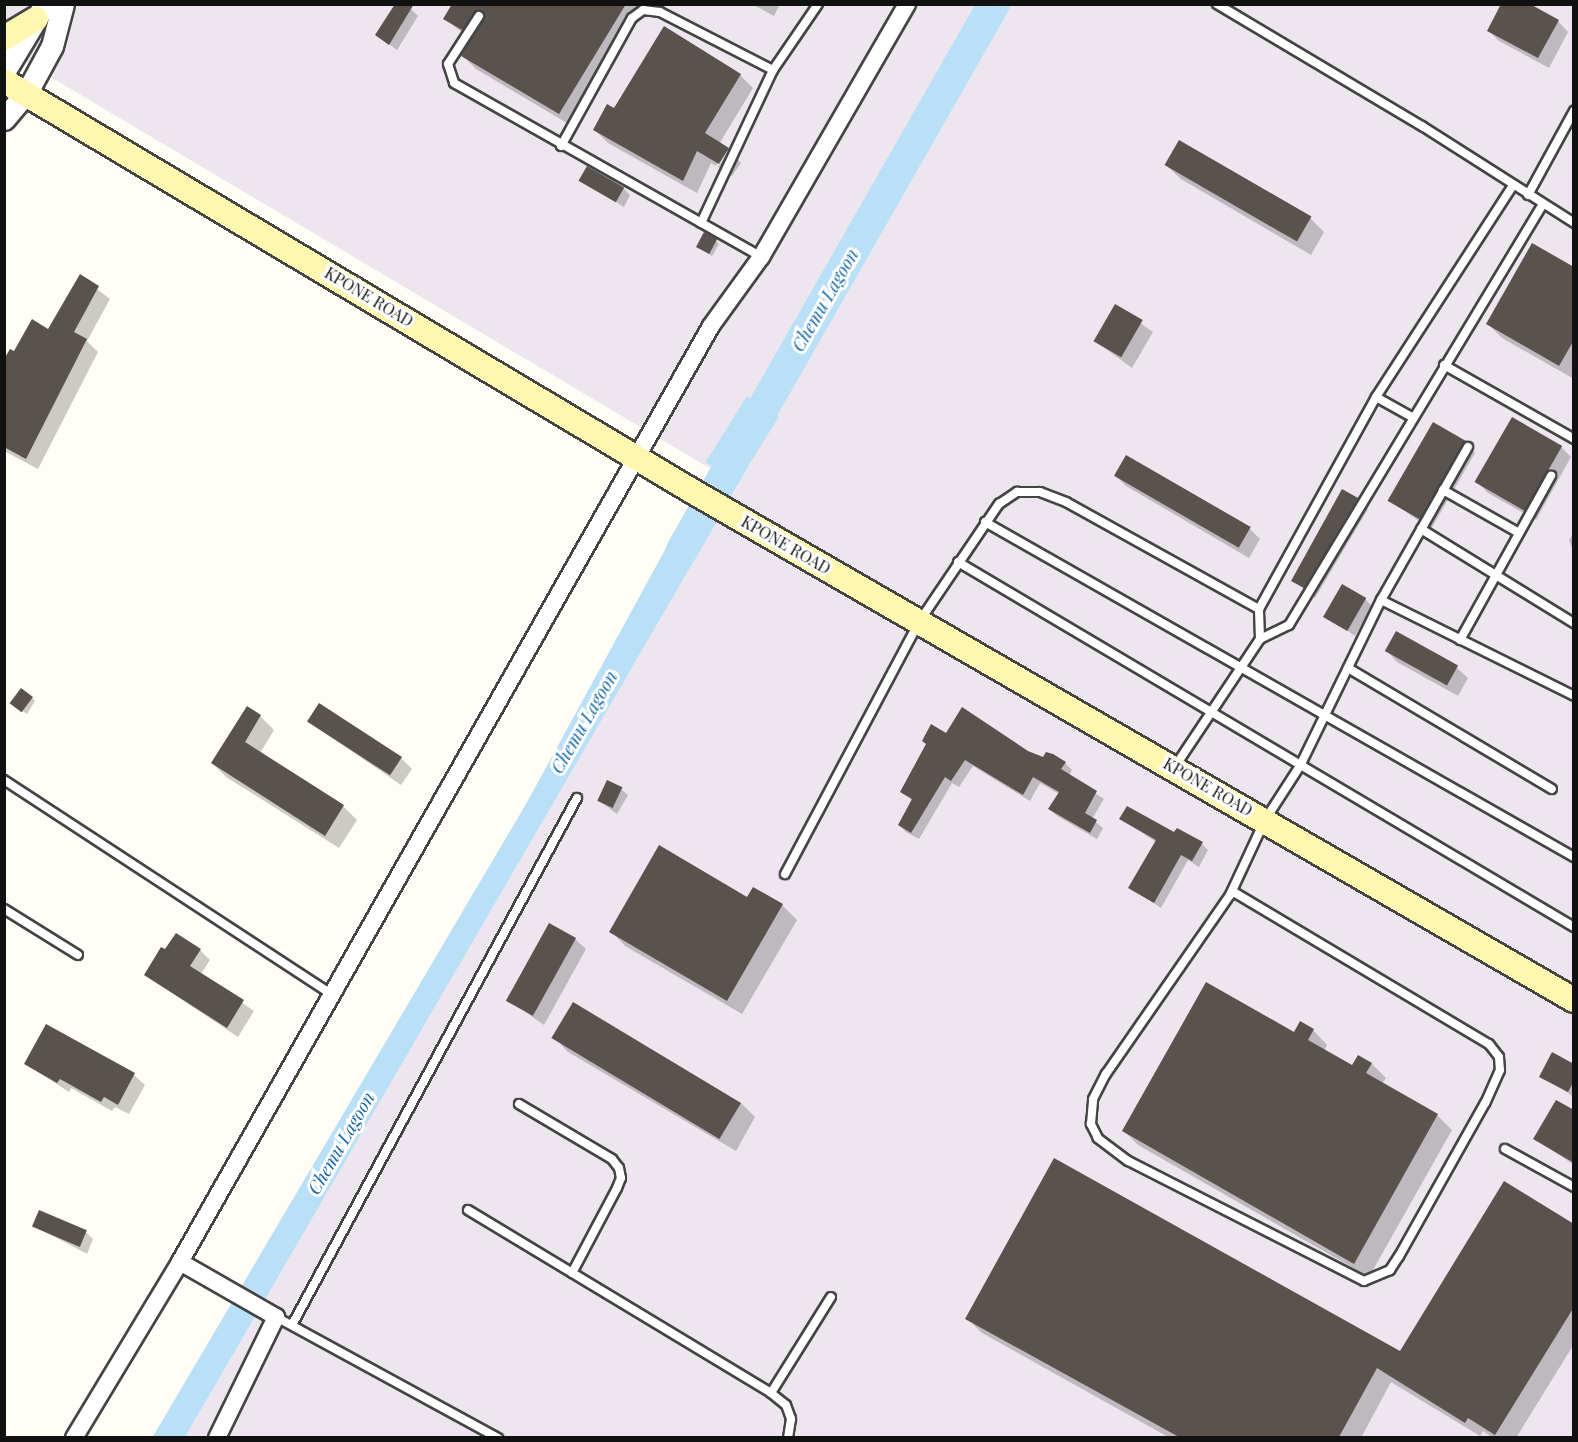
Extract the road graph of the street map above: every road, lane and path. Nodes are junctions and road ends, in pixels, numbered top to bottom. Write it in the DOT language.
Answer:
graph roads {
  1 [pos="63,4"];
  2 [pos="818,4"];
  3 [pos="907,4"];
  4 [pos="1217,4"];
  5 [pos="41,12"];
  6 [pos="479,16"];
  7 [pos="4,38"];
  8 [pos="773,70"];
  9 [pos="4,72"];
  10 [pos="4,81"];
  11 [pos="27,92"];
  12 [pos="1574,111"];
  13 [pos="4,119"];
  14 [pos="561,146"];
  15 [pos="1513,185"];
  16 [pos="1528,195"];
  17 [pos="1542,205"];
  18 [pos="701,223"];
  19 [pos="1574,223"];
  20 [pos="761,257"];
  21 [pos="1444,365"];
  22 [pos="1377,397"];
  23 [pos="1412,417"];
  24 [pos="1574,439"];
  25 [pos="1468,447"];
  26 [pos="638,457"];
  27 [pos="1551,476"];
  28 [pos="1443,490"];
  29 [pos="985,522"];
  30 [pos="1421,530"];
  31 [pos="1519,533"];
  32 [pos="958,562"];
  33 [pos="1496,575"];
  34 [pos="1382,600"];
  35 [pos="1259,609"];
  36 [pos="919,622"];
  37 [pos="1574,623"];
  38 [pos="1260,639"];
  39 [pos="1460,640"];
  40 [pos="1241,668"];
  41 [pos="1348,668"];
  42 [pos="1574,696"];
  43 [pos="1213,710"];
  44 [pos="1324,717"];
  45 [pos="1300,766"];
  46 [pos="1174,768"];
  47 [pos="4,780"];
  48 [pos="1552,789"];
  49 [pos="577,798"];
  50 [pos="1265,820"];
  51 [pos="1574,857"];
  52 [pos="785,874"];
  53 [pos="1232,891"];
  54 [pos="4,909"];
  55 [pos="1574,927"];
  56 [pos="78,955"];
  57 [pos="333,995"];
  58 [pos="1574,1000"];
  59 [pos="519,1104"];
  60 [pos="1504,1149"];
  61 [pos="1574,1187"];
  62 [pos="468,1210"];
  63 [pos="180,1262"];
  64 [pos="572,1273"];
  65 [pos="831,1297"];
  66 [pos="276,1317"];
  67 [pos="292,1325"];
  68 [pos="771,1393"];
  69 [pos="74,1437"];
  70 [pos="217,1437"];
  71 [pos="498,1437"];
  72 [pos="788,1437"];
  1 -- 11 [label="street"];
  2 -- 8 [label="lane"];
  3 -- 20 [label="street"];
  4 -- 15 [label="lane"];
  5 -- 7 [label="main road"];
  5 -- 9 [label="street"];
  6 -- 14 [label="lane"];
  8 -- 14 [label="lane"];
  8 -- 18 [label="lane"];
  10 -- 11 [label="main road, KPONE ROAD"];
  11 -- 13 [label="street"];
  11 -- 26 [label="main road, KPONE ROAD"];
  12 -- 16 [label="lane"];
  14 -- 18 [label="lane"];
  15 -- 16 [label="lane"];
  15 -- 22 [label="lane"];
  16 -- 17 [label="lane"];
  17 -- 19 [label="lane"];
  17 -- 21 [label="lane"];
  18 -- 20 [label="lane"];
  20 -- 26 [label="street"];
  21 -- 23 [label="lane"];
  21 -- 24 [label="lane"];
  22 -- 23 [label="lane"];
  22 -- 35 [label="lane"];
  23 -- 38 [label="lane"];
  25 -- 28 [label="lane"];
  26 -- 36 [label="main road, KPONE ROAD"];
  26 -- 57 [label="street"];
  27 -- 31 [label="lane"];
  28 -- 30 [label="lane"];
  28 -- 31 [label="lane"];
  29 -- 32 [label="lane"];
  29 -- 35 [label="lane"];
  29 -- 40 [label="lane"];
  30 -- 33 [label="lane"];
  30 -- 34 [label="lane"];
  31 -- 33 [label="lane"];
  32 -- 36 [label="lane"];
  32 -- 43 [label="lane"];
  33 -- 37 [label="lane"];
  33 -- 39 [label="lane"];
  34 -- 39 [label="lane"];
  34 -- 41 [label="lane"];
  35 -- 38 [label="lane"];
  36 -- 46 [label="main road, KPONE ROAD"];
  36 -- 52 [label="lane"];
  38 -- 40 [label="lane"];
  39 -- 42 [label="lane"];
  40 -- 43 [label="lane"];
  40 -- 44 [label="lane"];
  41 -- 44 [label="lane"];
  41 -- 48 [label="lane"];
  43 -- 45 [label="lane"];
  43 -- 46 [label="lane"];
  44 -- 45 [label="lane"];
  44 -- 51 [label="lane"];
  45 -- 50 [label="lane"];
  45 -- 55 [label="lane"];
  46 -- 50 [label="main road, KPONE ROAD"];
  47 -- 57 [label="lane"];
  49 -- 67 [label="lane"];
  50 -- 53 [label="lane"];
  50 -- 58 [label="main road, KPONE ROAD"];
  53 -- 53 [label="lane"];
  54 -- 56 [label="lane"];
  57 -- 63 [label="street"];
  59 -- 64 [label="lane"];
  60 -- 61 [label="lane"];
  62 -- 64 [label="lane"];
  63 -- 66 [label="street"];
  63 -- 69 [label="street"];
  64 -- 68 [label="lane"];
  65 -- 68 [label="lane"];
  66 -- 67 [label="lane"];
  66 -- 70 [label="street"];
  67 -- 71 [label="lane"];
  68 -- 72 [label="lane"];
}
